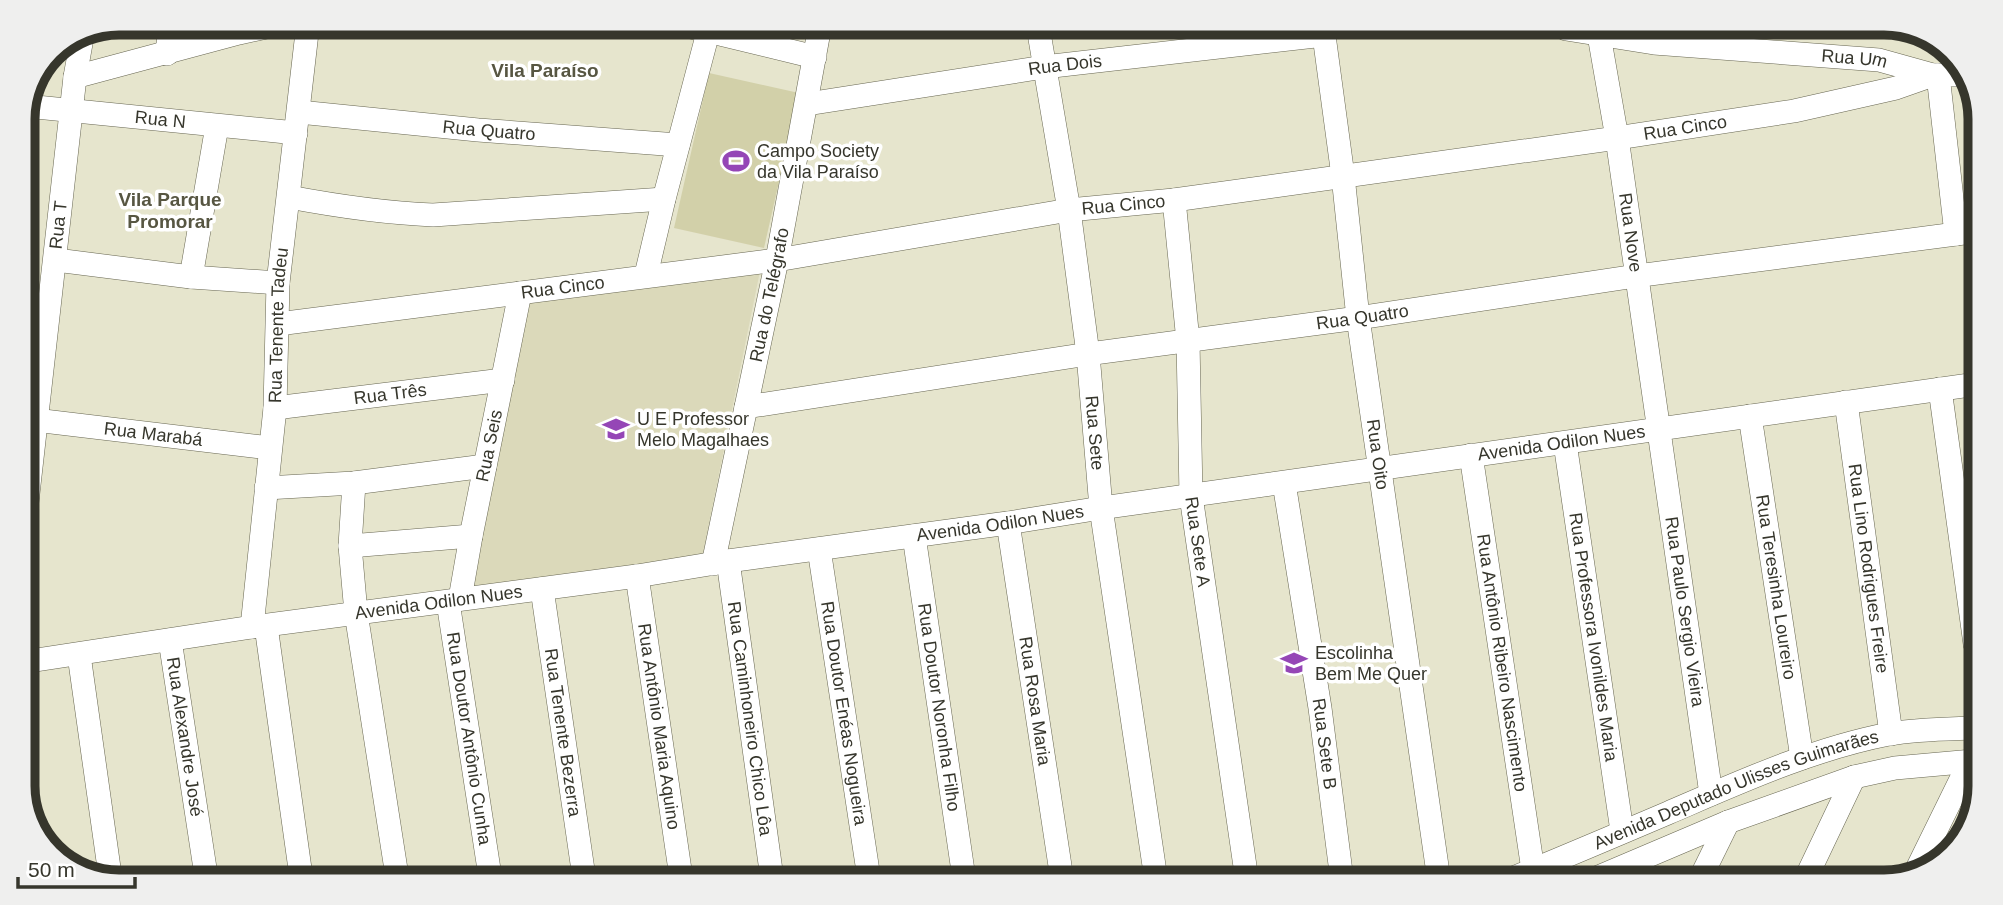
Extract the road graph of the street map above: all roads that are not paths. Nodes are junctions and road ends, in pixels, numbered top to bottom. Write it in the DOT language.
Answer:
graph roads {
  1 [pos="169,35"];
  2 [pos="220,35"];
  3 [pos="307,35"];
  4 [pos="707,35"];
  5 [pos="735,35"];
  6 [pos="819,35"];
  7 [pos="1039,35"];
  8 [pos="1293,35"];
  9 [pos="1325,35"];
  10 [pos="1599,35"];
  11 [pos="1654,36"];
  12 [pos="81,44"];
  13 [pos="167,54"];
  14 [pos="815,57"];
  15 [pos="1044,67"];
  16 [pos="1936,75"];
  17 [pos="1956,75"];
  18 [pos="75,77"];
  19 [pos="807,104"];
  20 [pos="36,107"];
  21 [pos="72,111"];
  22 [pos="298,122"];
  23 [pos="217,126"];
  24 [pos="1617,138"];
  25 [pos="678,145"];
  26 [pos="1343,176"];
  27 [pos="289,197"];
  28 [pos="664,199"];
  29 [pos="1174,200"];
  30 [pos="1069,210"];
  31 [pos="1968,232"];
  32 [pos="56,260"];
  33 [pos="777,260"];
  34 [pos="646,275"];
  35 [pos="1636,276"];
  36 [pos="191,277"];
  37 [pos="278,283"];
  38 [pos="520,293"];
  39 [pos="1358,318"];
  40 [pos="278,324"];
  41 [pos="35,336"];
  42 [pos="1188,341"];
  43 [pos="1088,354"];
  44 [pos="503,380"];
  45 [pos="1968,385"];
  46 [pos="1940,389"];
  47 [pos="1846,402"];
  48 [pos="746,407"];
  49 [pos="275,408"];
  50 [pos="1749,416"];
  51 [pos="35,429"];
  52 [pos="1658,430"];
  53 [pos="1565,443"];
  54 [pos="270,447"];
  55 [pos="1471,456"];
  56 [pos="485,466"];
  57 [pos="1381,469"];
  58 [pos="354,483"];
  59 [pos="1284,483"];
  60 [pos="266,488"];
  61 [pos="1191,496"];
  62 [pos="1101,508"];
  63 [pos="1008,523"];
  64 [pos="471,536"];
  65 [pos="914,536"];
  66 [pos="350,546"];
  67 [pos="819,549"];
  68 [pos="720,563"];
  69 [pos="637,576"];
  70 [pos="542,589"];
  71 [pos="1968,593"];
  72 [pos="454,601"];
  73 [pos="356,613"];
  74 [pos="259,626"];
  75 [pos="170,640"];
  76 [pos="79,655"];
  77 [pos="35,660"];
  78 [pos="1968,728"];
  79 [pos="1891,734"];
  80 [pos="1802,758"];
  81 [pos="1968,761"];
  82 [pos="1968,769"];
  83 [pos="1853,777"];
  84 [pos="1711,794"];
  85 [pos="1666,814"];
  86 [pos="1728,822"];
  87 [pos="1622,831"];
  88 [pos="1678,842"];
  89 [pos="1921,861"];
  90 [pos="109,869"];
  91 [pos="205,870"];
  92 [pos="300,870"];
  93 [pos="396,870"];
  94 [pos="489,870"];
  95 [pos="583,870"];
  96 [pos="680,870"];
  97 [pos="771,870"];
  98 [pos="868,870"];
  99 [pos="963,870"];
  100 [pos="1061,870"];
  101 [pos="1155,870"];
  102 [pos="1246,870"];
  103 [pos="1341,870"];
  104 [pos="1438,870"];
  105 [pos="1533,870"];
  106 [pos="1617,870"];
  107 [pos="1704,870"];
  108 [pos="1810,870"];
  1 -- 13 [label="street"];
  2 -- 13 [label="street"];
  3 -- 22 [label="street, Rua Tenente Tadeu"];
  4 -- 25 [label="street"];
  5 -- 14 [label="street"];
  6 -- 14 [label="street, Rua do Telégrafo"];
  7 -- 15 [label="street, Rua Sete"];
  8 -- 15 [label="street, Rua Dois"];
  9 -- 26 [label="street, Rua Oito"];
  10 -- 11 [label="street, Rua Um"];
  10 -- 24 [label="street, Rua Nove"];
  11 -- 16 [label="street, Rua Um"];
  12 -- 18 [label="street, Rua T"];
  13 -- 18 [label="street"];
  14 -- 19 [label="street, Rua do Telégrafo"];
  15 -- 19 [label="street, Rua Dois"];
  15 -- 30 [label="street, Rua Sete"];
  16 -- 17 [label="street, Rua Cinco"];
  16 -- 24 [label="street, Rua Cinco"];
  16 -- 31 [label="street"];
  18 -- 21 [label="street, Rua T"];
  19 -- 33 [label="street, Rua do Telégrafo"];
  20 -- 21 [label="street, Rua N"];
  21 -- 23 [label="street, Rua N"];
  21 -- 32 [label="street, Rua T"];
  22 -- 23 [label="street, Rua N"];
  22 -- 25 [label="street, Rua Quatro"];
  22 -- 27 [label="street, Rua Tenente Tadeu"];
  23 -- 36 [label="street"];
  24 -- 26 [label="street, Rua Cinco"];
  24 -- 35 [label="street, Rua Nove"];
  25 -- 28 [label="street"];
  26 -- 29 [label="street, Rua Cinco"];
  26 -- 39 [label="street, Rua Oito"];
  27 -- 28 [label="street"];
  27 -- 37 [label="street, Rua Tenente Tadeu"];
  28 -- 34 [label="street"];
  29 -- 30 [label="street, Rua Cinco"];
  29 -- 42 [label="street, Rua Sete A"];
  30 -- 33 [label="street, Rua Cinco"];
  30 -- 43 [label="street, Rua Sete"];
  31 -- 35 [label="street, Rua Quatro"];
  32 -- 36 [label="street"];
  32 -- 41 [label="street, Rua T"];
  33 -- 34 [label="street, Rua Cinco"];
  33 -- 48 [label="street, Rua do Telégrafo"];
  34 -- 38 [label="street, Rua Cinco"];
  35 -- 39 [label="street, Rua Quatro"];
  35 -- 52 [label="street, Rua Nove"];
  36 -- 37 [label="street"];
  37 -- 40 [label="street, Rua Tenente Tadeu"];
  38 -- 40 [label="street, Rua Cinco"];
  38 -- 44 [label="street, Rua Seis"];
  39 -- 42 [label="street, Rua Quatro"];
  39 -- 57 [label="street, Rua Oito"];
  40 -- 49 [label="street, Rua Tenente Tadeu"];
  42 -- 43 [label="street, Rua Quatro"];
  42 -- 61 [label="street, Rua Sete A"];
  43 -- 48 [label="street, Rua Quatro"];
  43 -- 62 [label="street, Rua Sete"];
  44 -- 49 [label="street, Rua Três"];
  44 -- 56 [label="street, Rua Seis"];
  45 -- 46 [label="street, Avenida Odilon Nues"];
  46 -- 47 [label="street, Avenida Odilon Nues"];
  46 -- 71 [label="street"];
  47 -- 50 [label="street, Avenida Odilon Nues"];
  47 -- 79 [label="street, Rua Lino Rodrigues Freire"];
  48 -- 68 [label="street, Rua do Telégrafo"];
  49 -- 54 [label="street, Rua Tenente Tadeu"];
  50 -- 52 [label="street, Avenida Odilon Nues"];
  50 -- 80 [label="street, Rua Teresinha Loureiro"];
  51 -- 54 [label="street, Rua Marabá"];
  52 -- 53 [label="street, Avenida Odilon Nues"];
  52 -- 84 [label="street, Rua Paulo Sergio Vieira"];
  53 -- 55 [label="street, Avenida Odilon Nues"];
  53 -- 87 [label="street, Rua Professora Ivonildes Maria"];
  54 -- 60 [label="street, Rua Tenente Tadeu"];
  55 -- 57 [label="street, Avenida Odilon Nues"];
  55 -- 105 [label="street, Rua Antônio Ribeiro Nascimento"];
  56 -- 58 [label="street"];
  56 -- 64 [label="street, Rua Seis"];
  57 -- 59 [label="street, Avenida Odilon Nues"];
  57 -- 104 [label="street, Rua Oito"];
  58 -- 60 [label="street"];
  58 -- 66 [label="street"];
  59 -- 61 [label="street, Avenida Odilon Nues"];
  59 -- 103 [label="street, Rua Sete B"];
  60 -- 74 [label="street, Rua Tenente Tadeu"];
  61 -- 62 [label="street, Avenida Odilon Nues"];
  61 -- 102 [label="street, Rua Sete A"];
  62 -- 63 [label="street, Avenida Odilon Nues"];
  62 -- 101 [label="street, Rua Sete"];
  63 -- 65 [label="street, Avenida Odilon Nues"];
  63 -- 100 [label="street, Rua Rosa Maria"];
  64 -- 66 [label="street"];
  64 -- 72 [label="street, Rua Seis"];
  65 -- 67 [label="street, Avenida Odilon Nues"];
  65 -- 99 [label="street, Rua Doutor Noronha Filho"];
  66 -- 73 [label="street"];
  67 -- 68 [label="street, Avenida Odilon Nues"];
  67 -- 98 [label="street, Rua Doutor Enéas Nogueira"];
  68 -- 69 [label="street, Avenida Odilon Nues"];
  68 -- 97 [label="street, Rua Caminhoneiro Chico Lôa"];
  69 -- 70 [label="street, Avenida Odilon Nues"];
  69 -- 96 [label="street, Rua Antônio Maria Aquino"];
  70 -- 72 [label="street, Avenida Odilon Nues"];
  70 -- 95 [label="street, Rua Tenente Bezerra"];
  72 -- 73 [label="street, Avenida Odilon Nues"];
  72 -- 94 [label="street, Rua Doutor Antônio Cunha"];
  73 -- 74 [label="street, Avenida Odilon Nues"];
  73 -- 93 [label="street"];
  74 -- 75 [label="street, Avenida Odilon Nues"];
  74 -- 92 [label="street, Rua Tenente Tadeu"];
  75 -- 76 [label="street, Avenida Odilon Nues"];
  75 -- 91 [label="street, Rua Alexandre José"];
  76 -- 77 [label="street, Avenida Odilon Nues"];
  76 -- 90 [label="street"];
  78 -- 79 [label="street, Avenida Deputado Ulisses Guimarães"];
  79 -- 80 [label="street, Avenida Deputado Ulisses Guimarães"];
  80 -- 84 [label="street, Avenida Deputado Ulisses Guimarães"];
  81 -- 83 [label="street, Avenida Deputado Ulisses Guimarães"];
  82 -- 89 [label="street"];
  83 -- 86 [label="street, Avenida Deputado Ulisses Guimarães"];
  83 -- 108 [label="street"];
  84 -- 85 [label="street, Avenida Deputado Ulisses Guimarães"];
  85 -- 87 [label="street, Avenida Deputado Ulisses Guimarães"];
  85 -- 88 [label="street"];
  86 -- 88 [label="street, Avenida Deputado Ulisses Guimarães"];
  86 -- 107 [label="street"];
  87 -- 105 [label="street, Avenida Deputado Ulisses Guimarães"];
  88 -- 106 [label="street, Avenida Deputado Ulisses Guimarães"];
}
